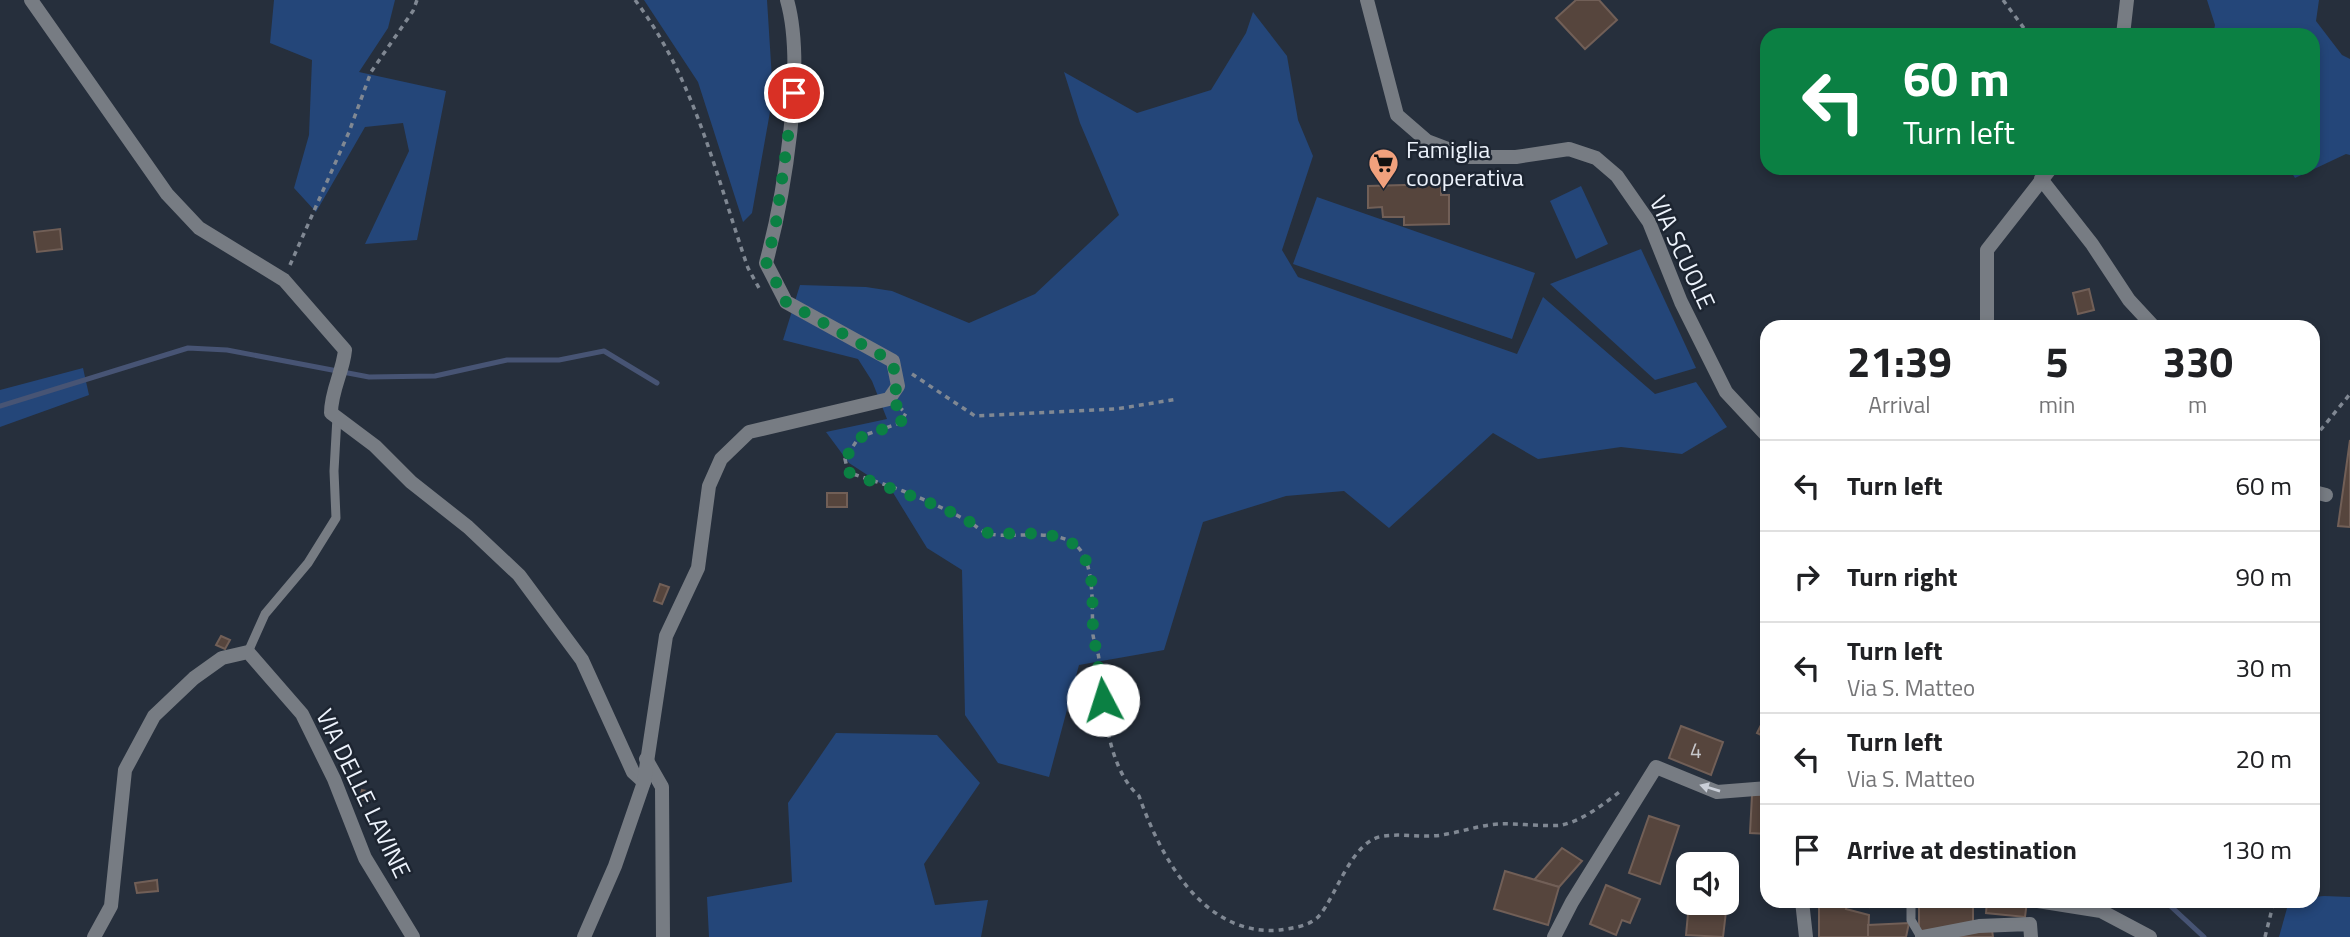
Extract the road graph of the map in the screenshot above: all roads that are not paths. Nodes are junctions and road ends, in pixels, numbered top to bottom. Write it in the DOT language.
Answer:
graph roads {
  1 [pos="30,0"];
  2 [pos="787,0"];
  3 [pos="1367,0"];
  4 [pos="2127,0"];
  5 [pos="2124,28"];
  6 [pos="2045,175"];
  7 [pos="2041,180"];
  8 [pos="1987,320"];
  9 [pos="2148,320"];
  10 [pos="337,417"];
  11 [pos="1760,428"];
  12 [pos="248,652"];
  13 [pos="646,759"];
  14 [pos="644,782"];
  15 [pos="1760,789"];
  16 [pos="1803,908"];
  17 [pos="1911,908"];
  18 [pos="2036,908"];
  19 [pos="2082,908"];
  20 [pos="2031,931"];
  21 [pos="94,937"];
  22 [pos="413,937"];
  23 [pos="584,937"];
  24 [pos="663,937"];
  25 [pos="1554,937"];
  26 [pos="1805,937"];
  27 [pos="1921,937"];
  28 [pos="2150,937"];
  1 -- 10 [label="street"];
  2 -- 13 [label="street"];
  3 -- 11 [label="street, VIA SCUOLE"];
  4 -- 5 [label="street"];
  6 -- 7 [label="street"];
  7 -- 8 [label="street"];
  7 -- 9 [label="street"];
  10 -- 12 [label="lane"];
  10 -- 14 [label="street"];
  12 -- 21 [label="street"];
  12 -- 22 [label="street, VIA DELLE LAVINE"];
  13 -- 14 [label="street"];
  13 -- 24 [label="street"];
  14 -- 23 [label="street"];
  15 -- 25 [label="street, one-way"];
  16 -- 26 [label="street"];
  17 -- 27 [label="lane"];
  18 -- 20 [label="street"];
  19 -- 28 [label="street"];
  20 -- 27 [label="street"];
}
